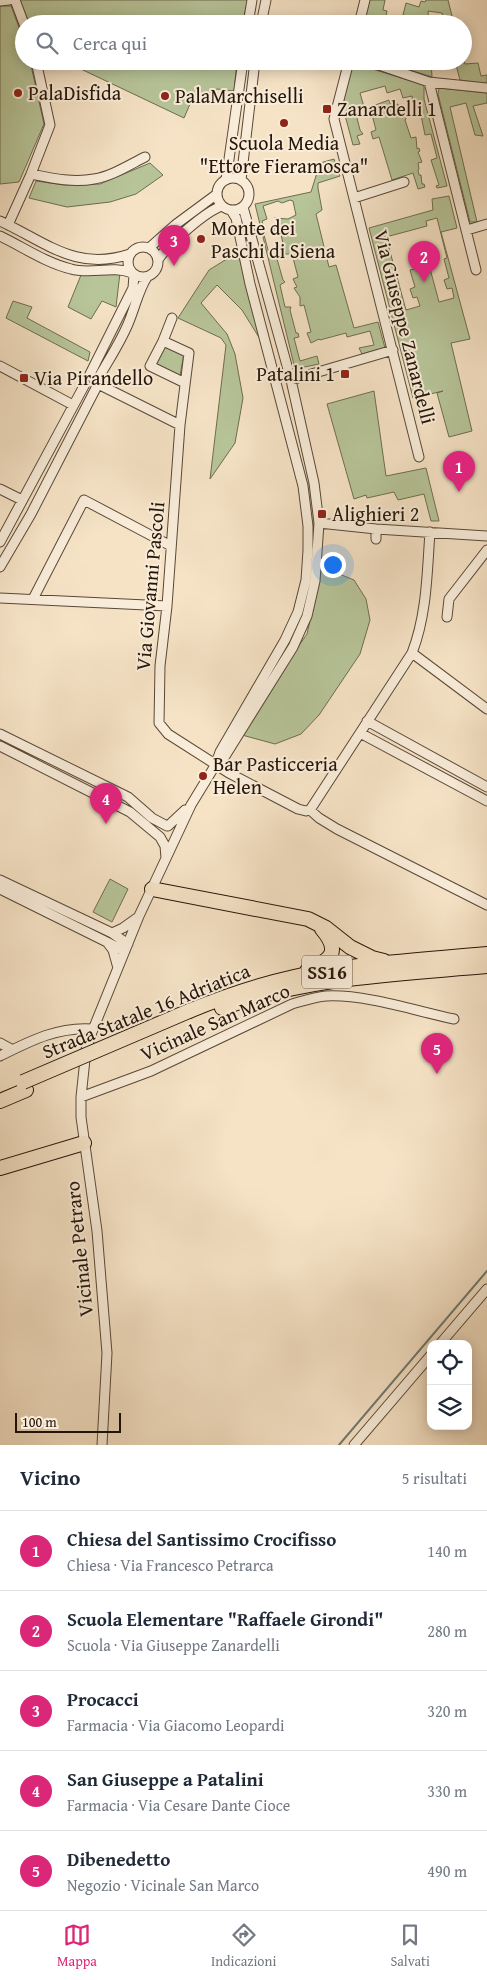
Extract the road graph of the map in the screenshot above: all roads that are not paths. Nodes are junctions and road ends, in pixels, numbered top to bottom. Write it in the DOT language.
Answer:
graph roads {
  1 [pos="9,0"];
  2 [pos="15,0"];
  3 [pos="252,0"];
  4 [pos="266,0"];
  5 [pos="365,0"];
  6 [pos="0,1"];
  7 [pos="21,15"];
  8 [pos="250,15"];
  9 [pos="263,15"];
  10 [pos="361,15"];
  11 [pos="38,70"];
  12 [pos="242,70"];
  13 [pos="254,70"];
  14 [pos="347,70"];
  15 [pos="394,70"];
  16 [pos="429,82"];
  17 [pos="487,88"];
  18 [pos="145,157"];
  19 [pos="31,174"];
  20 [pos="226,180"];
  21 [pos="241,180"];
  22 [pos="404,182"];
  23 [pos="217,194"];
  24 [pos="354,198"];
  25 [pos="243,207"];
  26 [pos="227,208"];
  27 [pos="5,224"];
  28 [pos="487,224"];
  29 [pos="467,230"];
  30 [pos="1,236"];
  31 [pos="148,248"];
  32 [pos="130,254"];
  33 [pos="158,260"];
  34 [pos="476,270"];
  35 [pos="133,274"];
  36 [pos="147,277"];
  37 [pos="172,318"];
  38 [pos="163,341"];
  39 [pos="393,350"];
  40 [pos="0,366"];
  41 [pos="90,374"];
  42 [pos="291,380"];
  43 [pos="185,382"];
  44 [pos="98,383"];
  45 [pos="85,384"];
  46 [pos="276,385"];
  47 [pos="73,405"];
  48 [pos="180,425"];
  49 [pos="419,457"];
  50 [pos="0,489"];
  51 [pos="22,500"];
  52 [pos="319,523"];
  53 [pos="308,524"];
  54 [pos="376,529"];
  55 [pos="430,532"];
  56 [pos="487,536"];
  57 [pos="376,539"];
  58 [pos="0,542"];
  59 [pos="172,546"];
  60 [pos="487,550"];
  61 [pos="0,567"];
  62 [pos="0,598"];
  63 [pos="33,599"];
  64 [pos="167,606"];
  65 [pos="447,617"];
  66 [pos="412,653"];
  67 [pos="487,709"];
  68 [pos="367,721"];
  69 [pos="360,733"];
  70 [pos="0,734"];
  71 [pos="0,746"];
  72 [pos="216,764"];
  73 [pos="487,787"];
  74 [pos="487,801"];
  75 [pos="191,805"];
  76 [pos="310,810"];
  77 [pos="168,826"];
  78 [pos="175,837"];
  79 [pos="161,838"];
  80 [pos="166,859"];
  81 [pos="0,880"];
  82 [pos="0,889"];
  83 [pos="152,889"];
  84 [pos="487,905"];
  85 [pos="138,918"];
  86 [pos="318,924"];
  87 [pos="112,933"];
  88 [pos="107,942"];
  89 [pos="127,948"];
  90 [pos="487,954"];
  91 [pos="470,962"];
  92 [pos="394,963"];
  93 [pos="487,966"];
  94 [pos="118,968"];
  95 [pos="295,977"];
  96 [pos="190,1015"];
  97 [pos="454,1019"];
  98 [pos="93,1029"];
  99 [pos="0,1043"];
  100 [pos="12,1049"];
  101 [pos="0,1056"];
  102 [pos="24,1086"];
  103 [pos="0,1092"];
  104 [pos="81,1097"];
  105 [pos="0,1101"];
  106 [pos="84,1143"];
  107 [pos="0,1168"];
  108 [pos="487,1289"];
  109 [pos="443,1340"];
  110 [pos="427,1360"];
  111 [pos="102,1445"];
  112 [pos="354,1445"];
  1 -- 6 [label="street"];
  2 -- 7 [label="street"];
  3 -- 8 [label="street"];
  4 -- 9 [label="street"];
  5 -- 10 [label="street"];
  11 -- 19 [label="street"];
  12 -- 20 [label="street"];
  13 -- 21 [label="street"];
  14 -- 24 [label="street, Via Giuseppe Zanardelli"];
  15 -- 16 [label="street"];
  16 -- 17 [label="street"];
  16 -- 29 [label="street"];
  18 -- 19 [label="street"];
  19 -- 27 [label="street"];
  20 -- 21 [label="street"];
  20 -- 23 [label="street"];
  21 -- 25 [label="street"];
  22 -- 24 [label="street"];
  23 -- 26 [label="street"];
  23 -- 31 [label="street"];
  24 -- 39 [label="street, Via Giuseppe Zanardelli"];
  25 -- 26 [label="street"];
  25 -- 42 [label="street"];
  26 -- 33 [label="street"];
  26 -- 46 [label="street"];
  27 -- 30 [label="street"];
  27 -- 32 [label="street"];
  28 -- 29 [label="street"];
  29 -- 34 [label="street"];
  30 -- 35 [label="street"];
  31 -- 32 [label="street"];
  31 -- 33 [label="street"];
  32 -- 35 [label="street"];
  33 -- 36 [label="street"];
  35 -- 36 [label="street"];
  35 -- 41 [label="street"];
  36 -- 44 [label="street"];
  37 -- 38 [label="street"];
  38 -- 43 [label="street, Via Giovanni Pascoli"];
  38 -- 43 [label="street"];
  39 -- 42 [label="street"];
  39 -- 49 [label="street, Via Giuseppe Zanardelli"];
  40 -- 47 [label="street"];
  41 -- 44 [label="street"];
  41 -- 45 [label="street"];
  42 -- 46 [label="street"];
  42 -- 52 [label="street"];
  43 -- 48 [label="street, Via Giovanni Pascoli"];
  44 -- 45 [label="street"];
  44 -- 48 [label="street"];
  44 -- 61 [label="street"];
  45 -- 47 [label="street"];
  46 -- 53 [label="street"];
  47 -- 51 [label="street"];
  48 -- 59 [label="street, Via Giovanni Pascoli"];
  50 -- 51 [label="street"];
  51 -- 58 [label="street"];
  52 -- 53 [label="street"];
  52 -- 54 [label="street"];
  52 -- 72 [label="street"];
  53 -- 72 [label="street"];
  54 -- 55 [label="street"];
  54 -- 57 [label="street"];
  55 -- 56 [label="street"];
  55 -- 66 [label="street"];
  59 -- 63 [label="street"];
  59 -- 64 [label="street, Via Giovanni Pascoli"];
  60 -- 65 [label="street"];
  62 -- 63 [label="street"];
  63 -- 64 [label="street"];
  64 -- 72 [label="street, Via Giovanni Pascoli"];
  66 -- 67 [label="street"];
  66 -- 68 [label="street"];
  68 -- 69 [label="street"];
  68 -- 73 [label="street"];
  69 -- 74 [label="street"];
  69 -- 76 [label="street"];
  70 -- 77 [label="street"];
  71 -- 79 [label="street"];
  72 -- 75 [label="street"];
  72 -- 76 [label="street"];
  75 -- 77 [label="street"];
  75 -- 78 [label="street, Vicinale Petraro"];
  76 -- 84 [label="street"];
  77 -- 78 [label="street"];
  77 -- 79 [label="street"];
  78 -- 79 [label="street"];
  78 -- 80 [label="street, Vicinale Petraro"];
  79 -- 80 [label="street"];
  80 -- 83 [label="street, Vicinale Petraro"];
  81 -- 87 [label="street"];
  82 -- 88 [label="street"];
  83 -- 85 [label="street, Vicinale Petraro"];
  83 -- 86 [label="highway"];
  85 -- 87 [label="street"];
  85 -- 89 [label="street, Vicinale Petraro"];
  86 -- 92 [label="highway"];
  86 -- 95 [label="highway"];
  87 -- 89 [label="street"];
  88 -- 89 [label="street"];
  88 -- 94 [label="street"];
  89 -- 94 [label="street, Vicinale Petraro"];
  90 -- 91 [label="highway, Strada Statale 16 Adriatica / SS16"];
  91 -- 92 [label="highway, Strada Statale 16 Adriatica / SS16"];
  91 -- 93 [label="highway, Strada Statale 16 Adriatica / SS16"];
  91 -- 96 [label="highway, Strada Statale 16 Adriatica / SS16"];
  92 -- 95 [label="highway, Strada Statale 16 Adriatica / SS16"];
  94 -- 98 [label="street, Vicinale Petraro"];
  95 -- 96 [label="highway, Strada Statale 16 Adriatica / SS16"];
  96 -- 102 [label="highway, Strada Statale 16 Adriatica / SS16, bridge"];
  97 -- 104 [label="street, Vicinale San Marco"];
  98 -- 100 [label="street"];
  98 -- 104 [label="street, Vicinale Petraro"];
  99 -- 100 [label="street"];
  100 -- 101 [label="street"];
  102 -- 103 [label="highway, Strada Statale 16 Adriatica / SS16"];
  102 -- 105 [label="highway, Strada Statale 16 Adriatica / SS16"];
  104 -- 106 [label="street, Vicinale Petraro"];
  106 -- 107 [label="highway"];
  106 -- 111 [label="street, Vicinale Petraro"];
  108 -- 109 [label="street"];
  110 -- 112 [label="street"];
}
